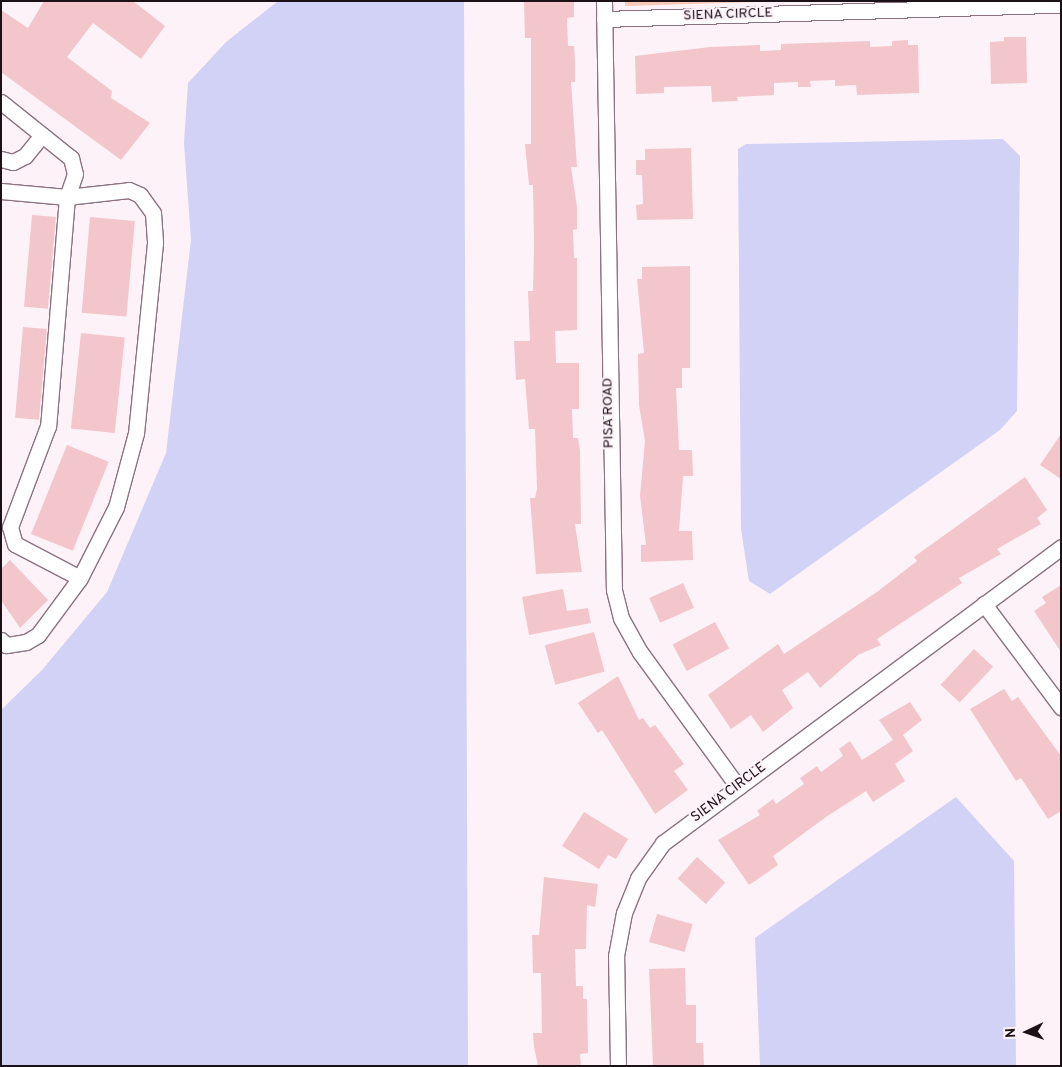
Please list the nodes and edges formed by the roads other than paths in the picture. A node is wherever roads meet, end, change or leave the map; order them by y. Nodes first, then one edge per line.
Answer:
1 (604, 1) edge
2 (1061, 4) edge
3 (968, 5) edge
4 (604, 19) junction
5 (1, 102) edge
6 (42, 135) junction
7 (1, 159) edge
8 (1, 191) edge
9 (67, 197) junction
10 (1061, 547) edge
11 (80, 578) junction
12 (984, 604) junction
13 (1, 640) edge
14 (1061, 707) edge
15 (738, 787) junction
16 (618, 1066) edge

1 - 4 street, PISA ROAD
2 - 3 street, SIENA CIRCLE
3 - 4 street, SIENA CIRCLE
4 - 15 street, PISA ROAD
5 - 6 street
6 - 7 street
6 - 9 street
8 - 9 street
9 - 11 street
9 - 11 street
10 - 12 street, SIENA CIRCLE
11 - 13 street
12 - 14 street
12 - 15 street, SIENA CIRCLE
15 - 16 street, SIENA CIRCLE

